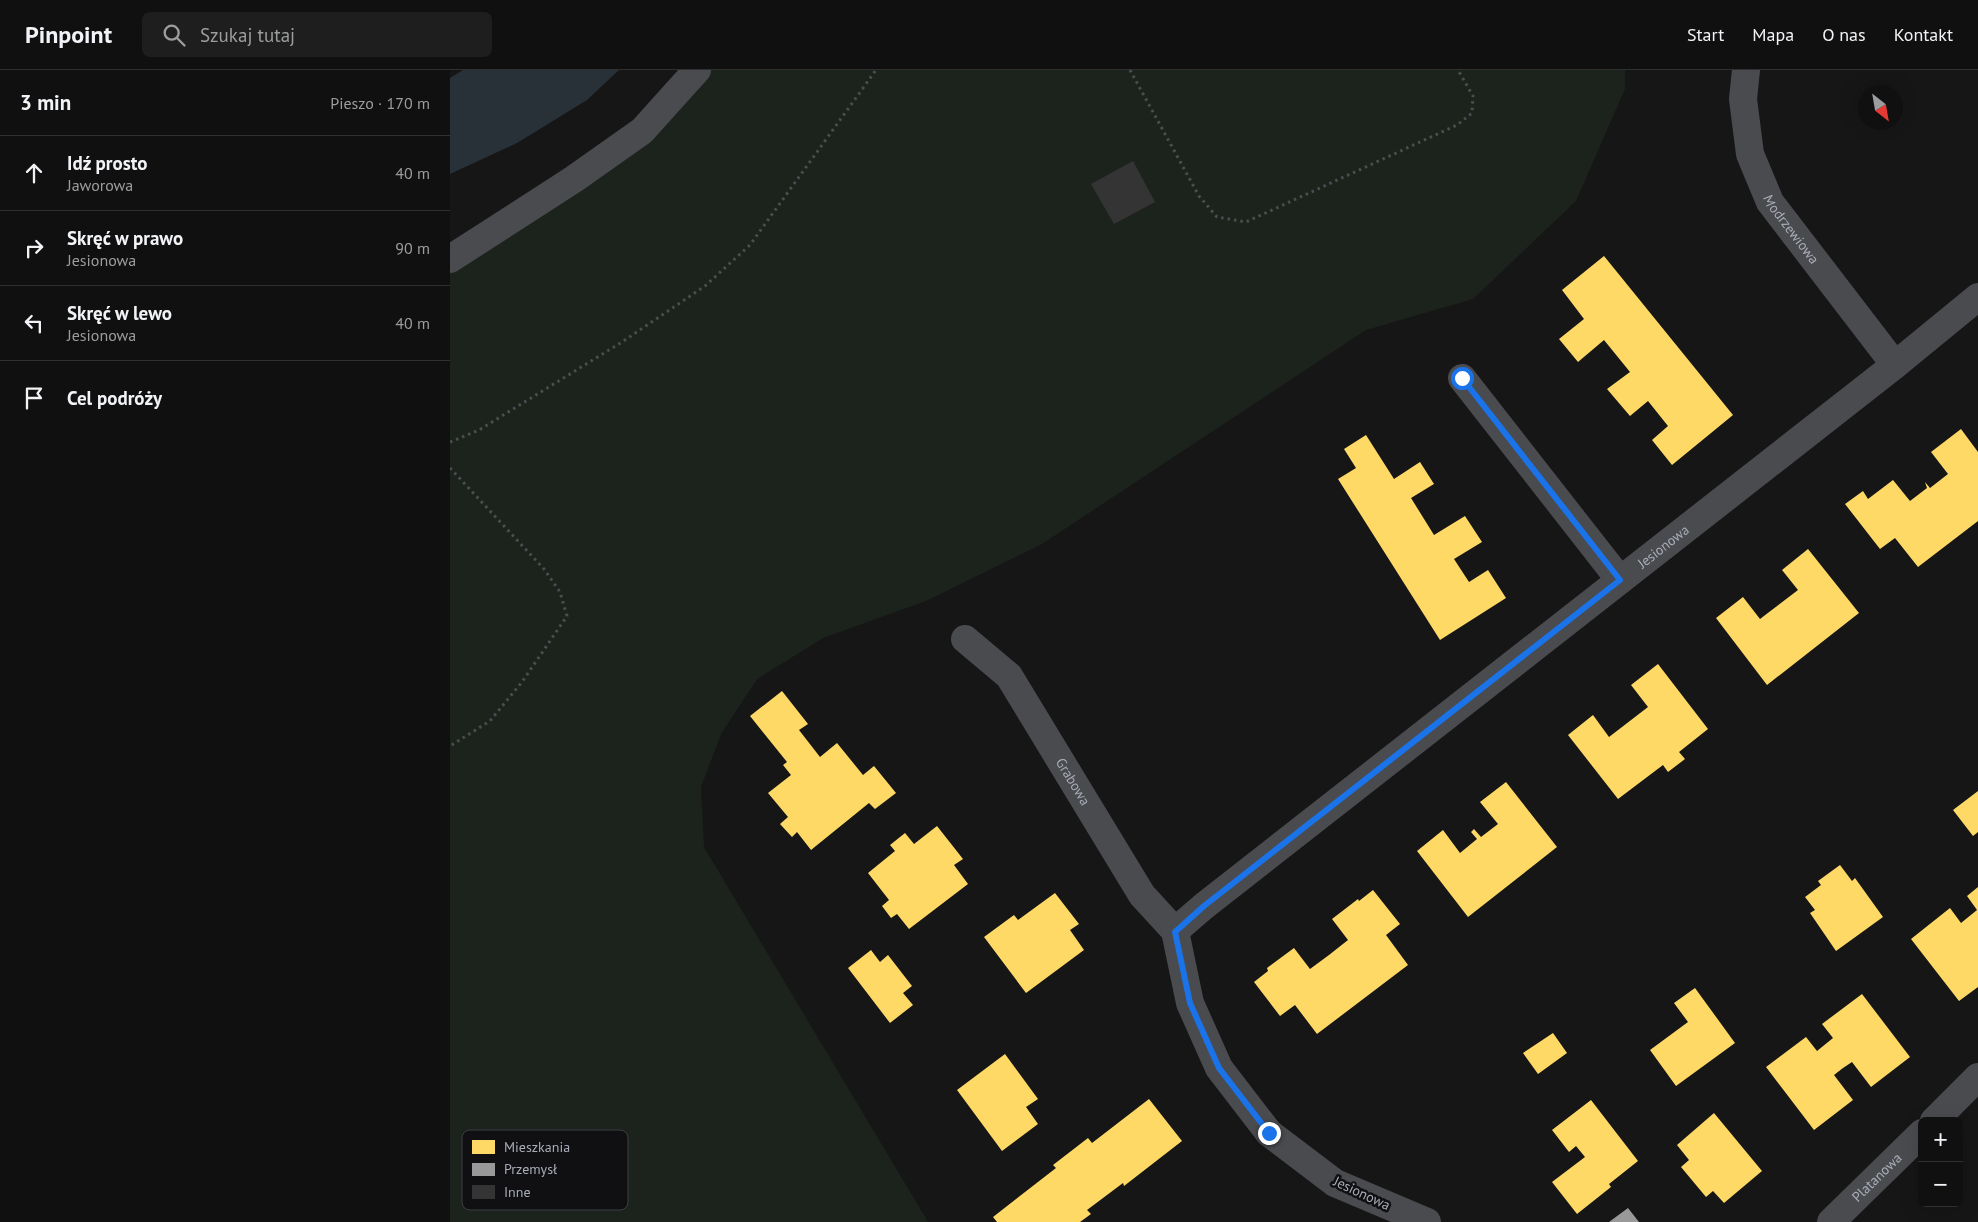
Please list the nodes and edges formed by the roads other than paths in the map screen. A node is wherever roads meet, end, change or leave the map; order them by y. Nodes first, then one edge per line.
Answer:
1 (697, 70) edge
2 (1746, 70) edge
3 (450, 259) edge
4 (1978, 297) edge
5 (1895, 365) junction
6 (1462, 378) dead end
7 (1620, 580) junction
8 (965, 639) dead end
9 (1175, 932) junction
10 (1978, 1077) edge
11 (1938, 1117) edge
12 (1918, 1136) edge
13 (1426, 1222) edge
14 (1831, 1222) edge

1 - 3 street
2 - 5 street, Modrzewiowa
4 - 5 street, Jesionowa
5 - 7 street, Jesionowa
6 - 7 street
7 - 9 street, Jesionowa
8 - 9 street, Grabowa
9 - 13 street, Jesionowa
10 - 11 street
12 - 14 street, Platanowa

